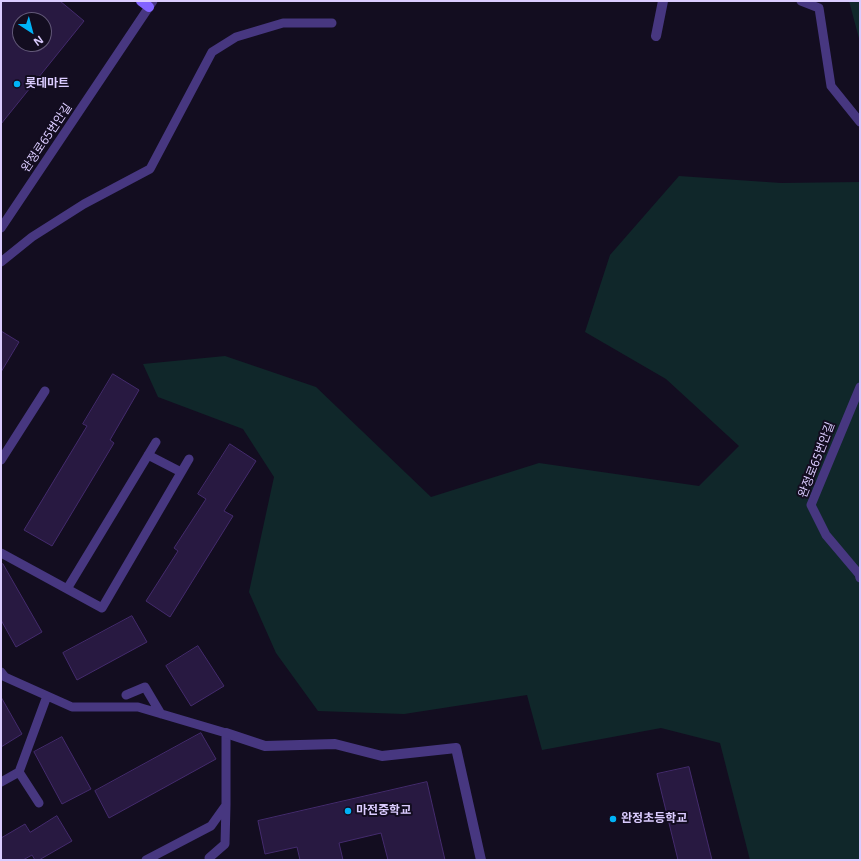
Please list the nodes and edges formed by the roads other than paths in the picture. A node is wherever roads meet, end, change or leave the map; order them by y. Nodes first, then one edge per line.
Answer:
1 (663, 1) edge
2 (801, 1) edge
3 (148, 3) edge
4 (332, 23) dead end
5 (656, 36) dead end
6 (860, 122) edge
7 (1, 228) edge
8 (1, 262) edge
9 (860, 387) edge
10 (45, 391) dead end
11 (156, 442) dead end
12 (148, 455) junction
13 (189, 459) dead end
14 (1, 460) edge
15 (181, 472) junction
16 (1, 553) edge
17 (860, 578) edge
18 (67, 589) junction
19 (1, 672) edge
20 (126, 694) dead end
21 (47, 696) junction
22 (161, 714) junction
23 (226, 733) junction
24 (19, 772) junction
25 (1, 782) edge
26 (40, 803) dead end
27 (226, 805) junction
28 (210, 858) dead end
29 (146, 860) edge
30 (482, 860) edge

1 - 5 street
2 - 6 lane
3 - 7 lane, 완정로65번안길
4 - 8 lane
9 - 17 lane, 완정로65번안길
10 - 14 lane
11 - 12 lane
12 - 15 lane
12 - 18 lane
13 - 15 lane
15 - 18 lane
16 - 18 lane
19 - 21 lane
20 - 22 lane
21 - 22 lane
21 - 24 lane
22 - 23 lane
23 - 27 lane
23 - 30 street
24 - 25 lane
24 - 26 lane
27 - 28 lane
27 - 29 lane

